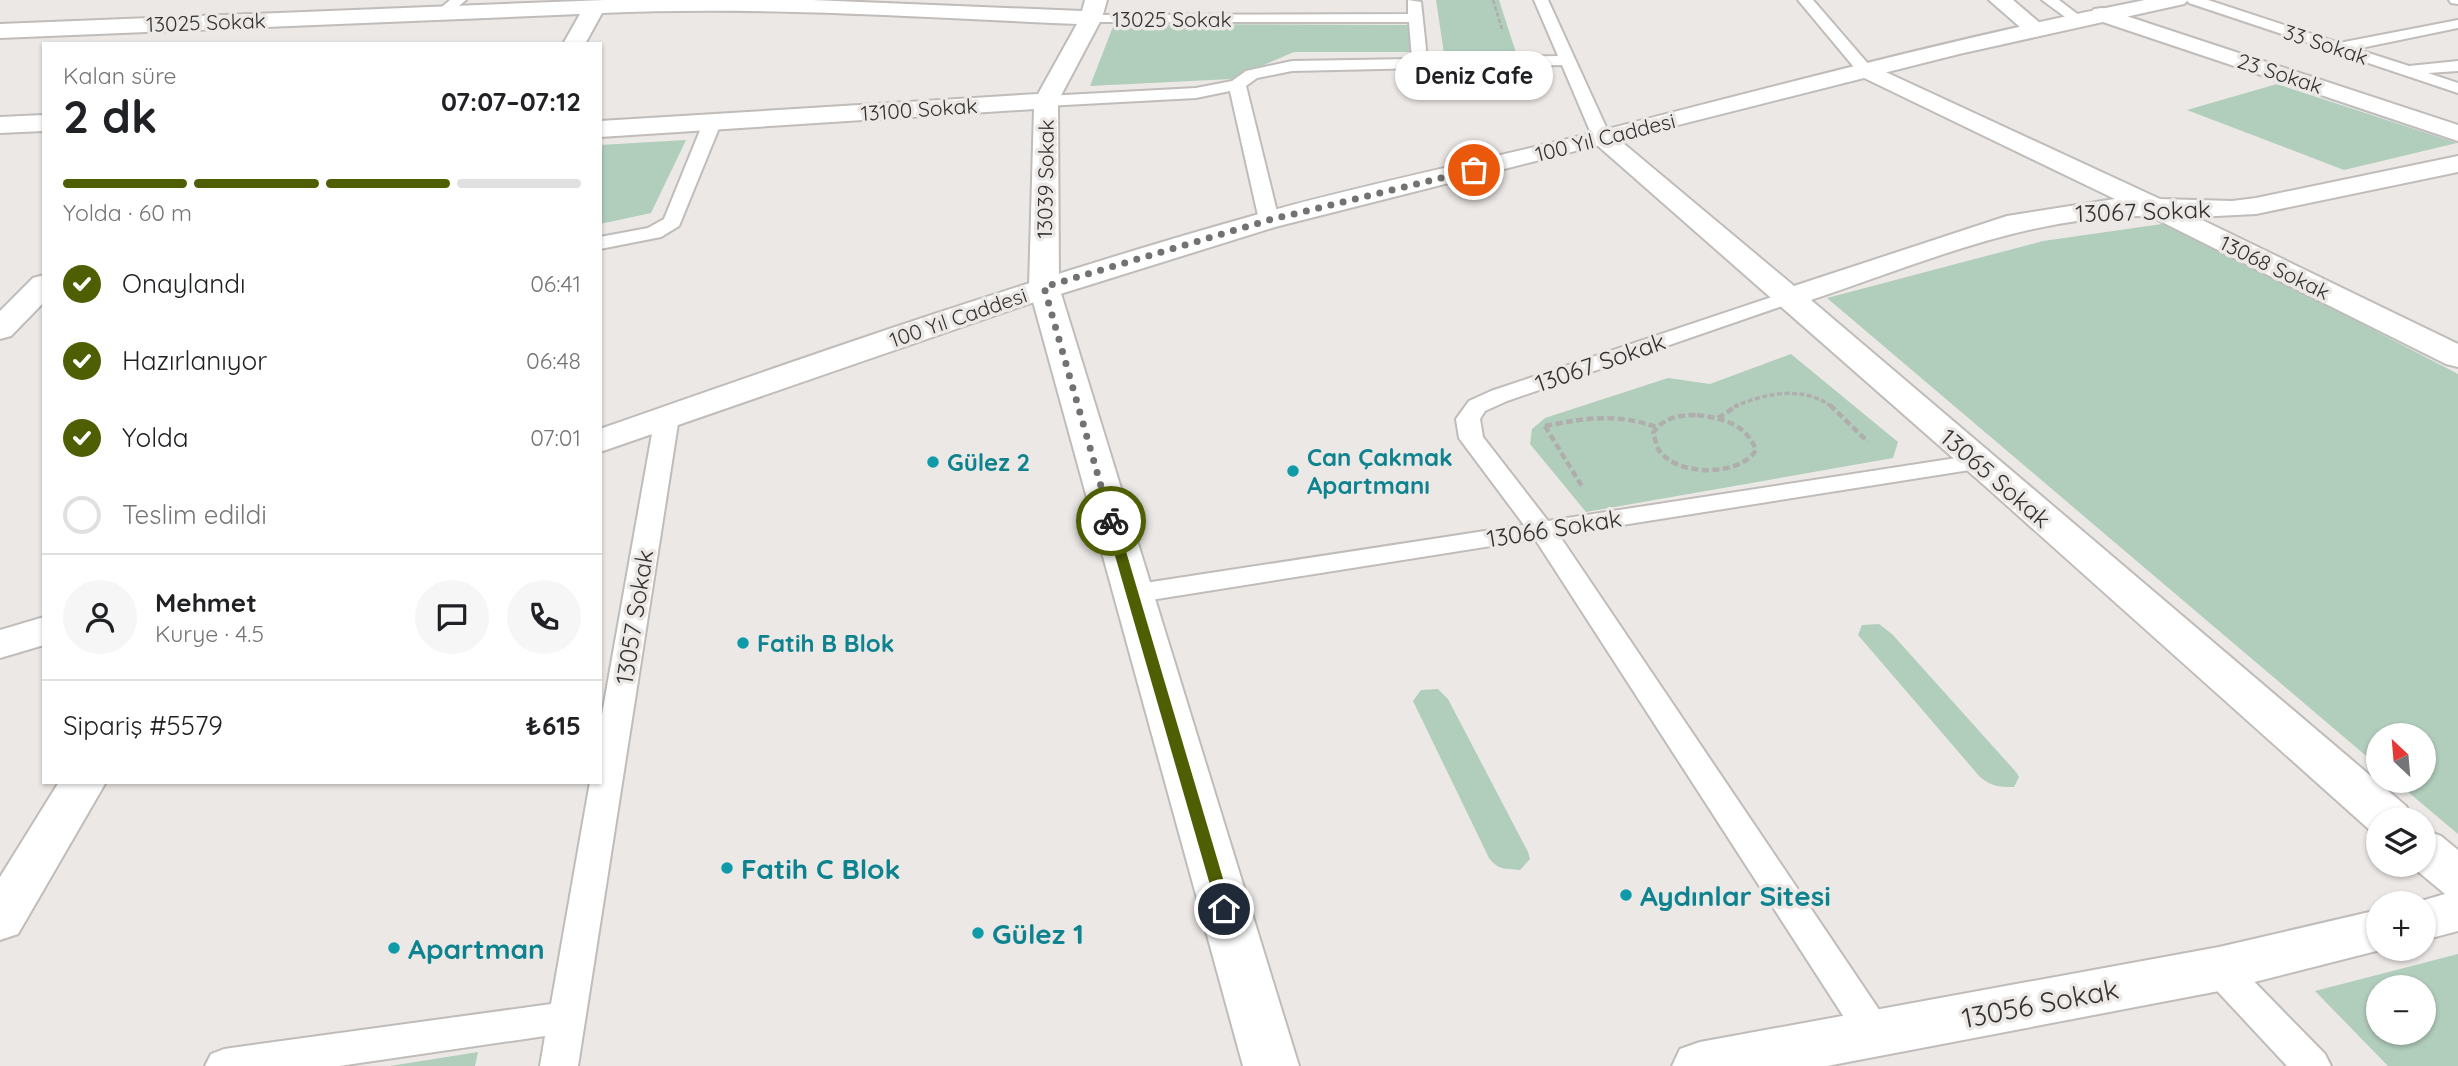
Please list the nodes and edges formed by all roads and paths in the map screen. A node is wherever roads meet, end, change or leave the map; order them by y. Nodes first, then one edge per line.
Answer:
1 (308, 0) edge
2 (1257, 0) edge
3 (1414, 0) edge
4 (1541, 0) edge
5 (1805, 0) edge
6 (2000, 0) edge
7 (2049, 0) edge
8 (2177, 0) edge
9 (2194, 0) edge
10 (666, 2) edge
11 (780, 2) edge
12 (451, 6) edge
13 (596, 7) junction
14 (1093, 9) edge
15 (326, 17) junction
16 (2090, 17) junction
17 (1416, 18) junction
18 (278, 19) junction
19 (1255, 19) junction
20 (2458, 24) edge
21 (2036, 29) junction
22 (0, 31) edge
23 (300, 42) edge
24 (575, 42) edge
25 (2339, 48) junction
26 (1569, 60) junction
27 (1420, 64) junction
28 (2458, 66) edge
29 (1864, 69) junction
30 (2403, 70) junction
31 (1237, 85) junction
32 (2458, 88) edge
33 (1046, 101) junction
34 (42, 122) edge
35 (712, 123) junction
36 (0, 125) edge
37 (602, 129) edge
38 (2458, 133) edge
39 (1602, 138) junction
40 (2458, 164) edge
41 (2154, 207) junction
42 (1269, 220) junction
43 (602, 243) edge
44 (1044, 287) junction
45 (1790, 297) junction
46 (28, 299) edge
47 (0, 330) edge
48 (2458, 357) edge
49 (1499, 396) junction
50 (667, 417) junction
51 (1718, 418) junction
52 (1545, 426) junction
53 (1656, 427) junction
54 (602, 440) edge
55 (1976, 461) junction
56 (1932, 468) junction
57 (1713, 471) junction
58 (1687, 475) dead end
59 (1584, 490) dead end
60 (1542, 530) junction
61 (1132, 594) junction
62 (42, 632) edge
63 (0, 644) edge
64 (82, 784) edge
65 (2375, 807) edge
66 (2436, 860) edge
67 (2458, 879) edge
68 (2458, 911) edge
69 (2436, 917) edge
70 (0, 920) edge
71 (2366, 934) edge
72 (2219, 970) junction
73 (569, 1017) junction
74 (1875, 1034) junction
75 (224, 1066) edge
76 (559, 1066) edge
77 (1271, 1066) edge
78 (1700, 1066) edge
79 (2312, 1066) edge

1 - 18 street
2 - 19 lane
3 - 17 lane
4 - 26 lane
5 - 29 lane
6 - 21 street
7 - 16 lane, 23 Sokak
8 - 16 street, 100 Yıl Caddesi
9 - 25 lane, 33 Sokak
10 - 11 street, 13025 Sokak
10 - 13 street, 13025 Sokak
11 - 14 street, 13025 Sokak
12 - 13 street, 13025 Sokak
12 - 15 street, 13025 Sokak
13 - 24 street
14 - 19 lane, 13025 Sokak
14 - 33 street, 13039 Sokak
15 - 18 street, 13025 Sokak
15 - 23 street
16 - 21 street, 100 Yıl Caddesi
16 - 38 street, 23 Sokak
17 - 19 lane, 13025 Sokak
17 - 27 lane
18 - 22 street, 13025 Sokak
20 - 25 lane
21 - 29 street, 100 Yıl Caddesi
25 - 30 lane, 33 Sokak
26 - 27 lane, 13100 Sokak
26 - 39 lane
27 - 31 lane, 13100 Sokak
28 - 30 lane
29 - 39 street, 100 Yıl Caddesi
29 - 41 street, 13068 Sokak
30 - 32 lane, 33 Sokak
31 - 33 lane, 13100 Sokak
31 - 42 lane
33 - 35 street, 13100 Sokak
33 - 44 street, 13039 Sokak
34 - 36 street
35 - 37 street, 13100 Sokak
35 - 43 lane
39 - 42 street, 100 Yıl Caddesi
39 - 45 street, 13065 Sokak
40 - 41 street, 13067 Sokak
41 - 45 street, 13067 Sokak
41 - 48 street, 13068 Sokak
42 - 44 street, 100 Yıl Caddesi
44 - 50 street, 100 Yıl Caddesi
44 - 61 street, 13039 Sokak
45 - 49 lane, 13067 Sokak
45 - 55 street, 13065 Sokak
46 - 47 street
49 - 52 path
49 - 60 lane, 13067 Sokak
50 - 54 street, 100 Yıl Caddesi
50 - 73 lane, 13057 Sokak
51 - 53 path
51 - 56 path
51 - 57 path
52 - 53 path
52 - 59 path
53 - 57 path
55 - 56 lane, 13066 Sokak
55 - 65 street, 13065 Sokak
56 - 60 lane, 13066 Sokak
57 - 58 path
60 - 61 lane, 13066 Sokak
60 - 74 lane, 13067 Sokak
61 - 77 street, 13039 Sokak
62 - 63 street
64 - 70 street
66 - 67 street
68 - 69 street
71 - 72 street, 13056 Sokak
72 - 74 street, 13056 Sokak
72 - 79 lane
73 - 75 lane
73 - 76 lane, 13057 Sokak
74 - 78 street, 13056 Sokak

